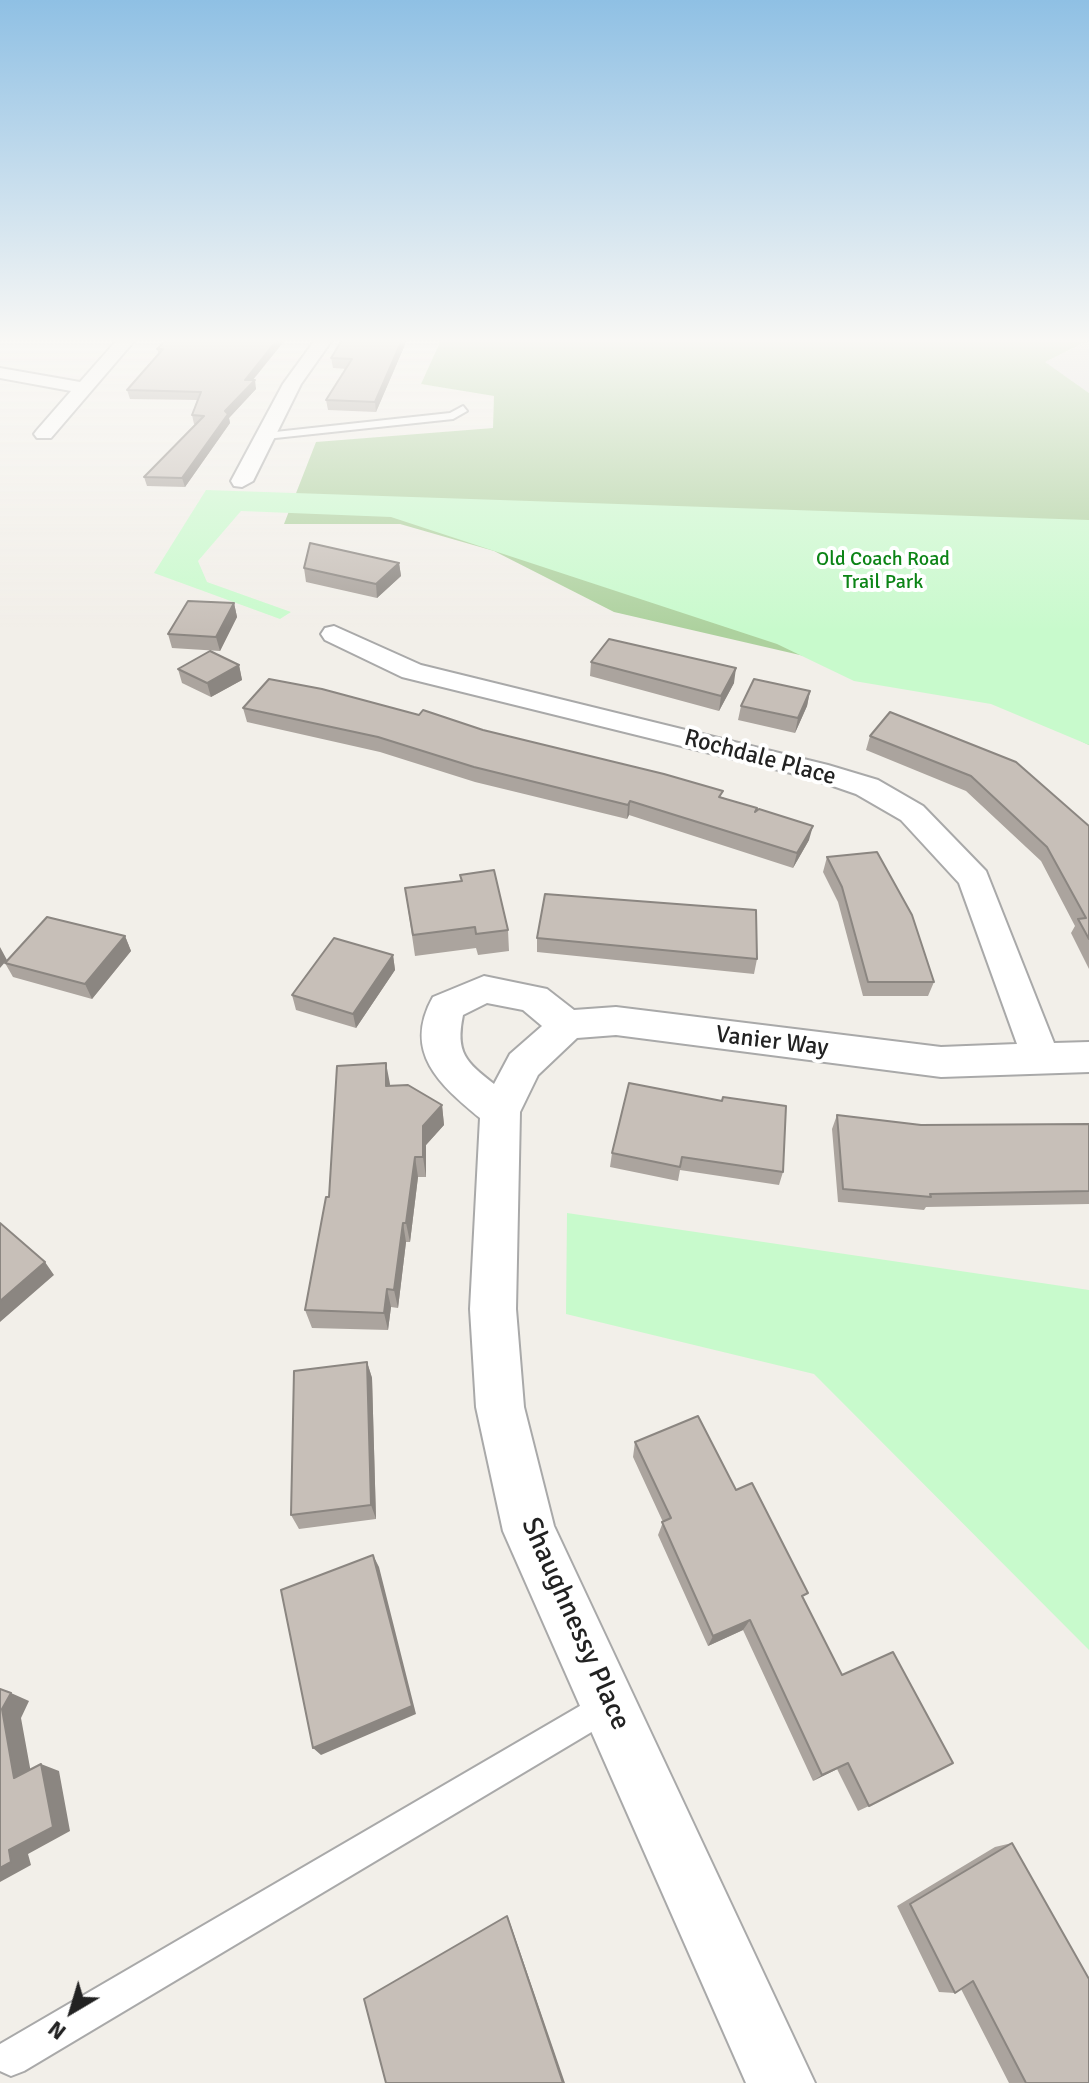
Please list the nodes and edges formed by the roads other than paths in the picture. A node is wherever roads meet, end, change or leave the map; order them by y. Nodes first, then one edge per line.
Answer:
1 (265, 437) edge
2 (242, 481) dead end
3 (334, 634) dead end
4 (567, 1025) junction
5 (1089, 1057) edge
6 (1041, 1058) junction
7 (500, 1112) junction
8 (609, 1704) junction
9 (11, 2058) dead end
10 (781, 2083) edge

1 - 2 street
3 - 6 street, Rochdale Place
4 - 6 street, Vanier Way
4 - 7 street
4 - 7 street
5 - 6 street, Vanier Way
7 - 8 street, Shaughnessy Place
8 - 9 lane
8 - 10 street, Shaughnessy Place

